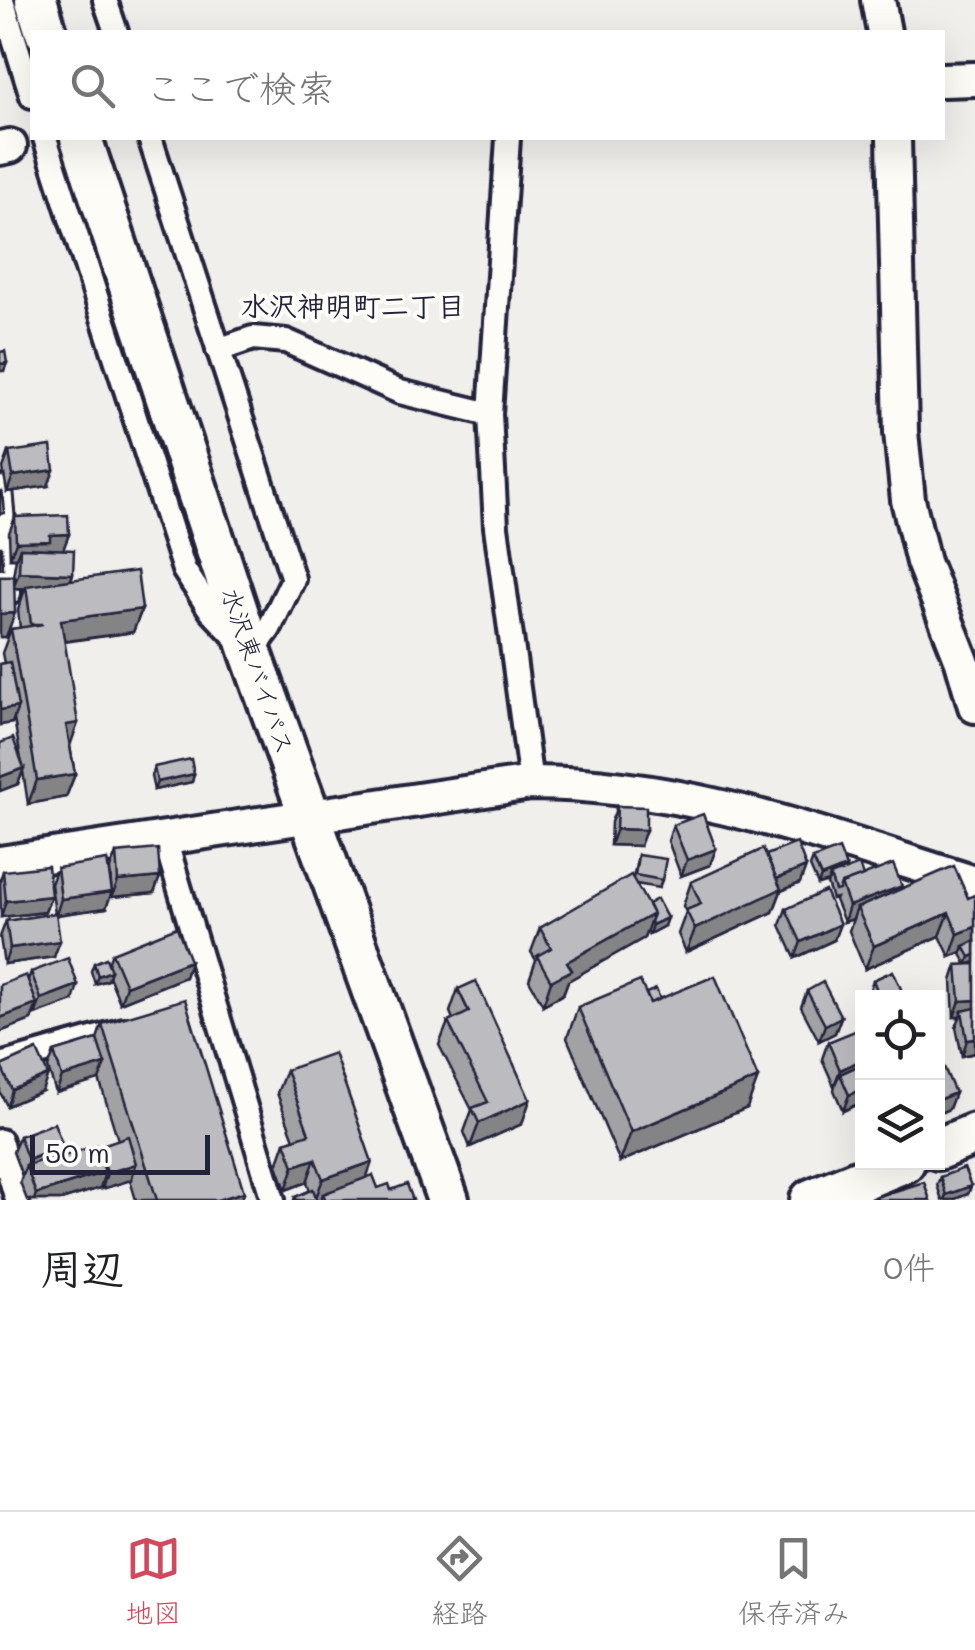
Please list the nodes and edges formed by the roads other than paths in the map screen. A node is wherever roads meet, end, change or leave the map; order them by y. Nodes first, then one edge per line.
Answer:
1 (2, 0) edge
2 (36, 0) edge
3 (106, 0) edge
4 (878, 0) edge
5 (45, 30) edge
6 (115, 30) edge
7 (884, 30) edge
8 (975, 79) edge
9 (945, 80) edge
10 (30, 90) edge
11 (46, 140) edge
12 (82, 140) edge
13 (151, 140) edge
14 (508, 140) edge
15 (894, 140) edge
16 (218, 350) junction
17 (490, 414) junction
18 (0, 488) edge
19 (9, 594) edge
20 (251, 653) junction
21 (975, 706) edge
22 (531, 783) junction
23 (309, 818) junction
24 (164, 836) junction
25 (0, 863) edge
26 (975, 883) edge
27 (143, 1024) edge
28 (0, 1065) edge
29 (975, 1134) edge
30 (0, 1140) edge
31 (945, 1146) edge
32 (884, 1170) edge
33 (17, 1200) edge
34 (273, 1200) edge
35 (448, 1200) edge
36 (811, 1200) edge

1 - 10 street
2 - 5 highway
3 - 6 street
4 - 7 street
8 - 9 street
11 - 20 street
12 - 20 highway, 水沢東バイパス
13 - 16 street
14 - 17 street
15 - 21 street
16 - 17 street
16 - 20 street
17 - 22 street
18 - 19 street
20 - 23 highway, 水沢東バイパス
22 - 23 street
22 - 26 street
23 - 24 street
23 - 35 highway, 水沢東バイパス
24 - 25 street
24 - 34 street
27 - 28 street
29 - 31 highway
30 - 33 street
32 - 36 highway

